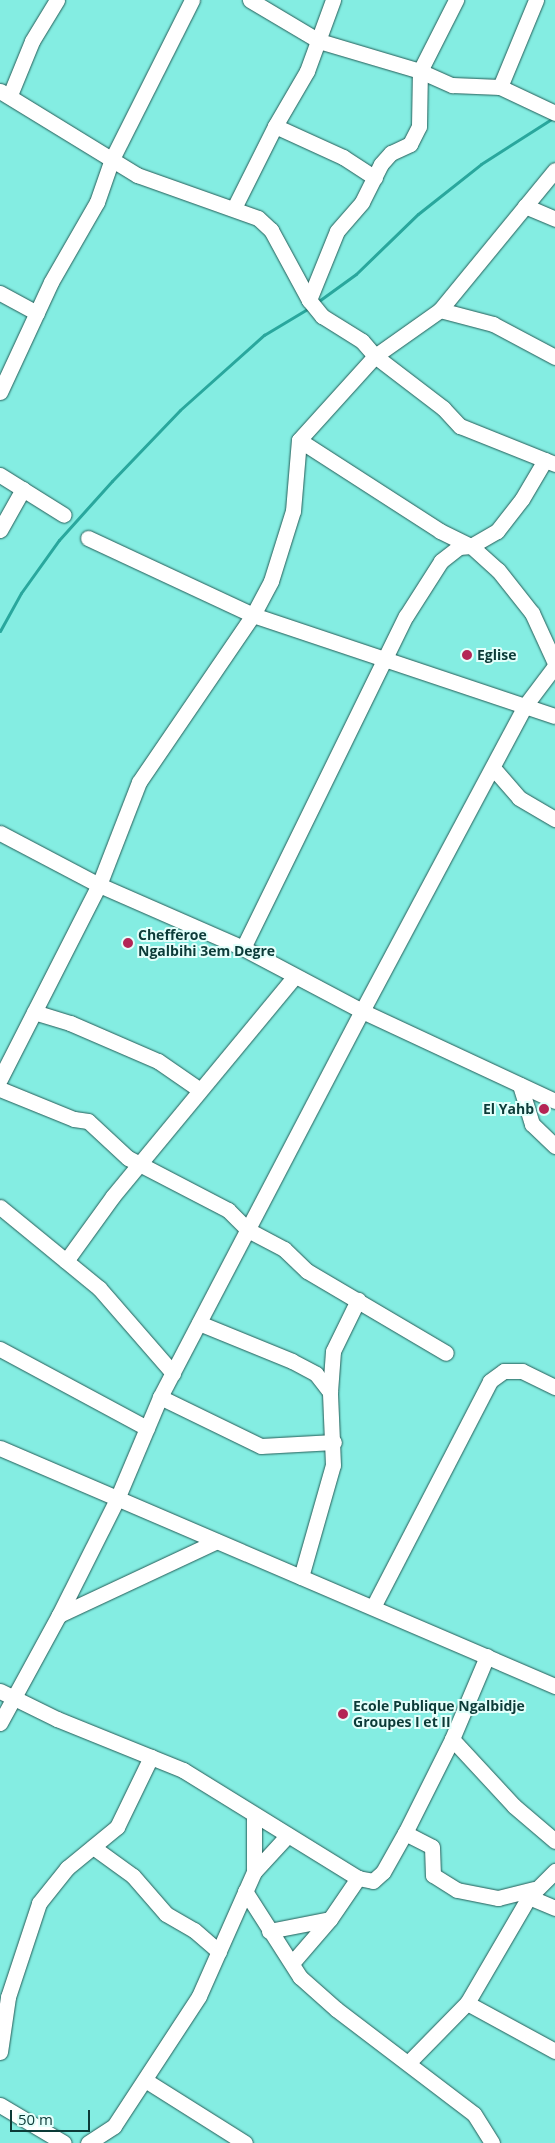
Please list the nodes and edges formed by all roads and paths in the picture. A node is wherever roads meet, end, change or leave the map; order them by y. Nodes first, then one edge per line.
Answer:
1 (57, 0) edge
2 (192, 0) edge
3 (250, 0) edge
4 (333, 0) edge
5 (456, 0) edge
6 (536, 0) edge
7 (319, 41) junction
8 (420, 71) junction
9 (500, 87) junction
10 (5, 93) edge
11 (555, 113) edge
12 (275, 126) junction
13 (112, 159) junction
14 (555, 170) edge
15 (375, 178) junction
16 (525, 206) junction
17 (234, 208) junction
18 (555, 218) edge
19 (0, 293) edge
20 (309, 300) junction
21 (440, 310) junction
22 (37, 313) junction
23 (375, 356) junction
24 (555, 357) edge
25 (0, 392) edge
26 (299, 440) junction
27 (550, 462) edge
28 (0, 474) edge
29 (23, 489) junction
30 (64, 515) dead end
31 (0, 530) edge
32 (88, 538) dead end
33 (471, 546) junction
34 (253, 615) junction
35 (387, 658) junction
36 (555, 664) edge
37 (524, 707) junction
38 (555, 716) edge
39 (494, 769) junction
40 (555, 819) edge
41 (0, 833) edge
42 (99, 885) junction
43 (243, 948) junction
44 (294, 977) junction
45 (362, 1011) junction
46 (34, 1012) junction
47 (0, 1079) edge
48 (520, 1085) junction
49 (0, 1089) edge
50 (200, 1090) junction
51 (555, 1101) edge
52 (555, 1146) edge
53 (139, 1164) junction
54 (0, 1207) edge
55 (248, 1230) junction
56 (66, 1261) junction
57 (358, 1300) junction
58 (199, 1323) junction
59 (0, 1349) edge
60 (446, 1353) dead end
61 (173, 1373) junction
62 (316, 1374) junction
63 (333, 1375) junction
64 (555, 1387) edge
65 (330, 1392) junction
66 (160, 1397) junction
67 (147, 1428) junction
68 (334, 1442) junction
69 (0, 1448) edge
70 (118, 1499) junction
71 (216, 1541) junction
72 (301, 1577) junction
73 (373, 1607) junction
74 (60, 1615) junction
75 (487, 1656) junction
76 (555, 1686) edge
77 (6, 1694) edge
78 (0, 1724) edge
79 (452, 1739) junction
80 (151, 1758) junction
81 (254, 1815) junction
82 (405, 1833) junction
83 (288, 1835) junction
84 (555, 1841) edge
85 (94, 1848) junction
86 (555, 1871) edge
87 (254, 1872) junction
88 (358, 1878) junction
89 (245, 1891) junction
90 (531, 1893) junction
91 (555, 1908) edge
92 (330, 1920) junction
93 (269, 1931) junction
94 (219, 1952) junction
95 (292, 1963) junction
96 (467, 2004) junction
97 (2, 2031) edge
98 (555, 2051) edge
99 (0, 2052) edge
100 (408, 2064) junction
101 (145, 2080) junction
102 (0, 2105) edge
103 (64, 2143) edge
104 (88, 2143) edge
105 (245, 2143) edge
106 (492, 2143) edge

1 - 10 street
2 - 13 street
3 - 7 street
4 - 7 street
5 - 8 street
6 - 9 street
7 - 8 street
7 - 12 street
8 - 9 street
8 - 15 street
9 - 11 street
10 - 13 street
12 - 15 street
12 - 17 street
13 - 17 street
13 - 22 street
14 - 16 street
15 - 20 street
16 - 18 street
16 - 21 street
17 - 20 street
19 - 22 street
20 - 23 street
21 - 23 street
21 - 24 street
22 - 25 street
23 - 26 street
23 - 27 street
26 - 33 street
26 - 34 street
27 - 33 street
28 - 29 street
29 - 30 street
29 - 31 street
32 - 34 street
33 - 35 street
33 - 36 street
34 - 35 street
34 - 42 street
35 - 37 street
35 - 43 street
36 - 37 street
37 - 38 street
37 - 39 street
39 - 40 street
39 - 45 street
41 - 42 street
42 - 43 street
42 - 46 street
43 - 44 street
44 - 45 street
44 - 50 street
45 - 48 street
45 - 55 street
46 - 47 street
46 - 50 street
48 - 51 street
48 - 52 street
49 - 53 street
50 - 53 street
53 - 55 street
53 - 56 street
54 - 56 street
55 - 57 street
55 - 58 street
56 - 61 street
57 - 60 street
57 - 63 street
58 - 61 street
58 - 62 street
59 - 67 street
61 - 66 street
62 - 63 street
62 - 65 street
63 - 65 street
64 - 73 street
65 - 68 street
66 - 67 street
66 - 68 street
67 - 70 street
68 - 72 street
69 - 70 street
70 - 71 street
70 - 74 street
71 - 72 street
71 - 74 street
72 - 73 street
73 - 75 street
74 - 77 street
75 - 76 street
75 - 79 street
77 - 78 street
77 - 80 street
79 - 82 street
79 - 84 street
80 - 81 street
80 - 85 street
81 - 83 street
81 - 87 street
82 - 88 street
82 - 90 street
83 - 87 street
83 - 88 street
85 - 94 street
85 - 97 street
86 - 90 street
87 - 89 street
88 - 92 street
89 - 93 street
89 - 94 street
90 - 91 street
90 - 96 street
92 - 93 street
92 - 95 street
93 - 95 street
94 - 101 street
95 - 100 street
96 - 98 street
96 - 100 street
97 - 99 street
100 - 106 street
101 - 104 street
101 - 105 street
102 - 103 street

